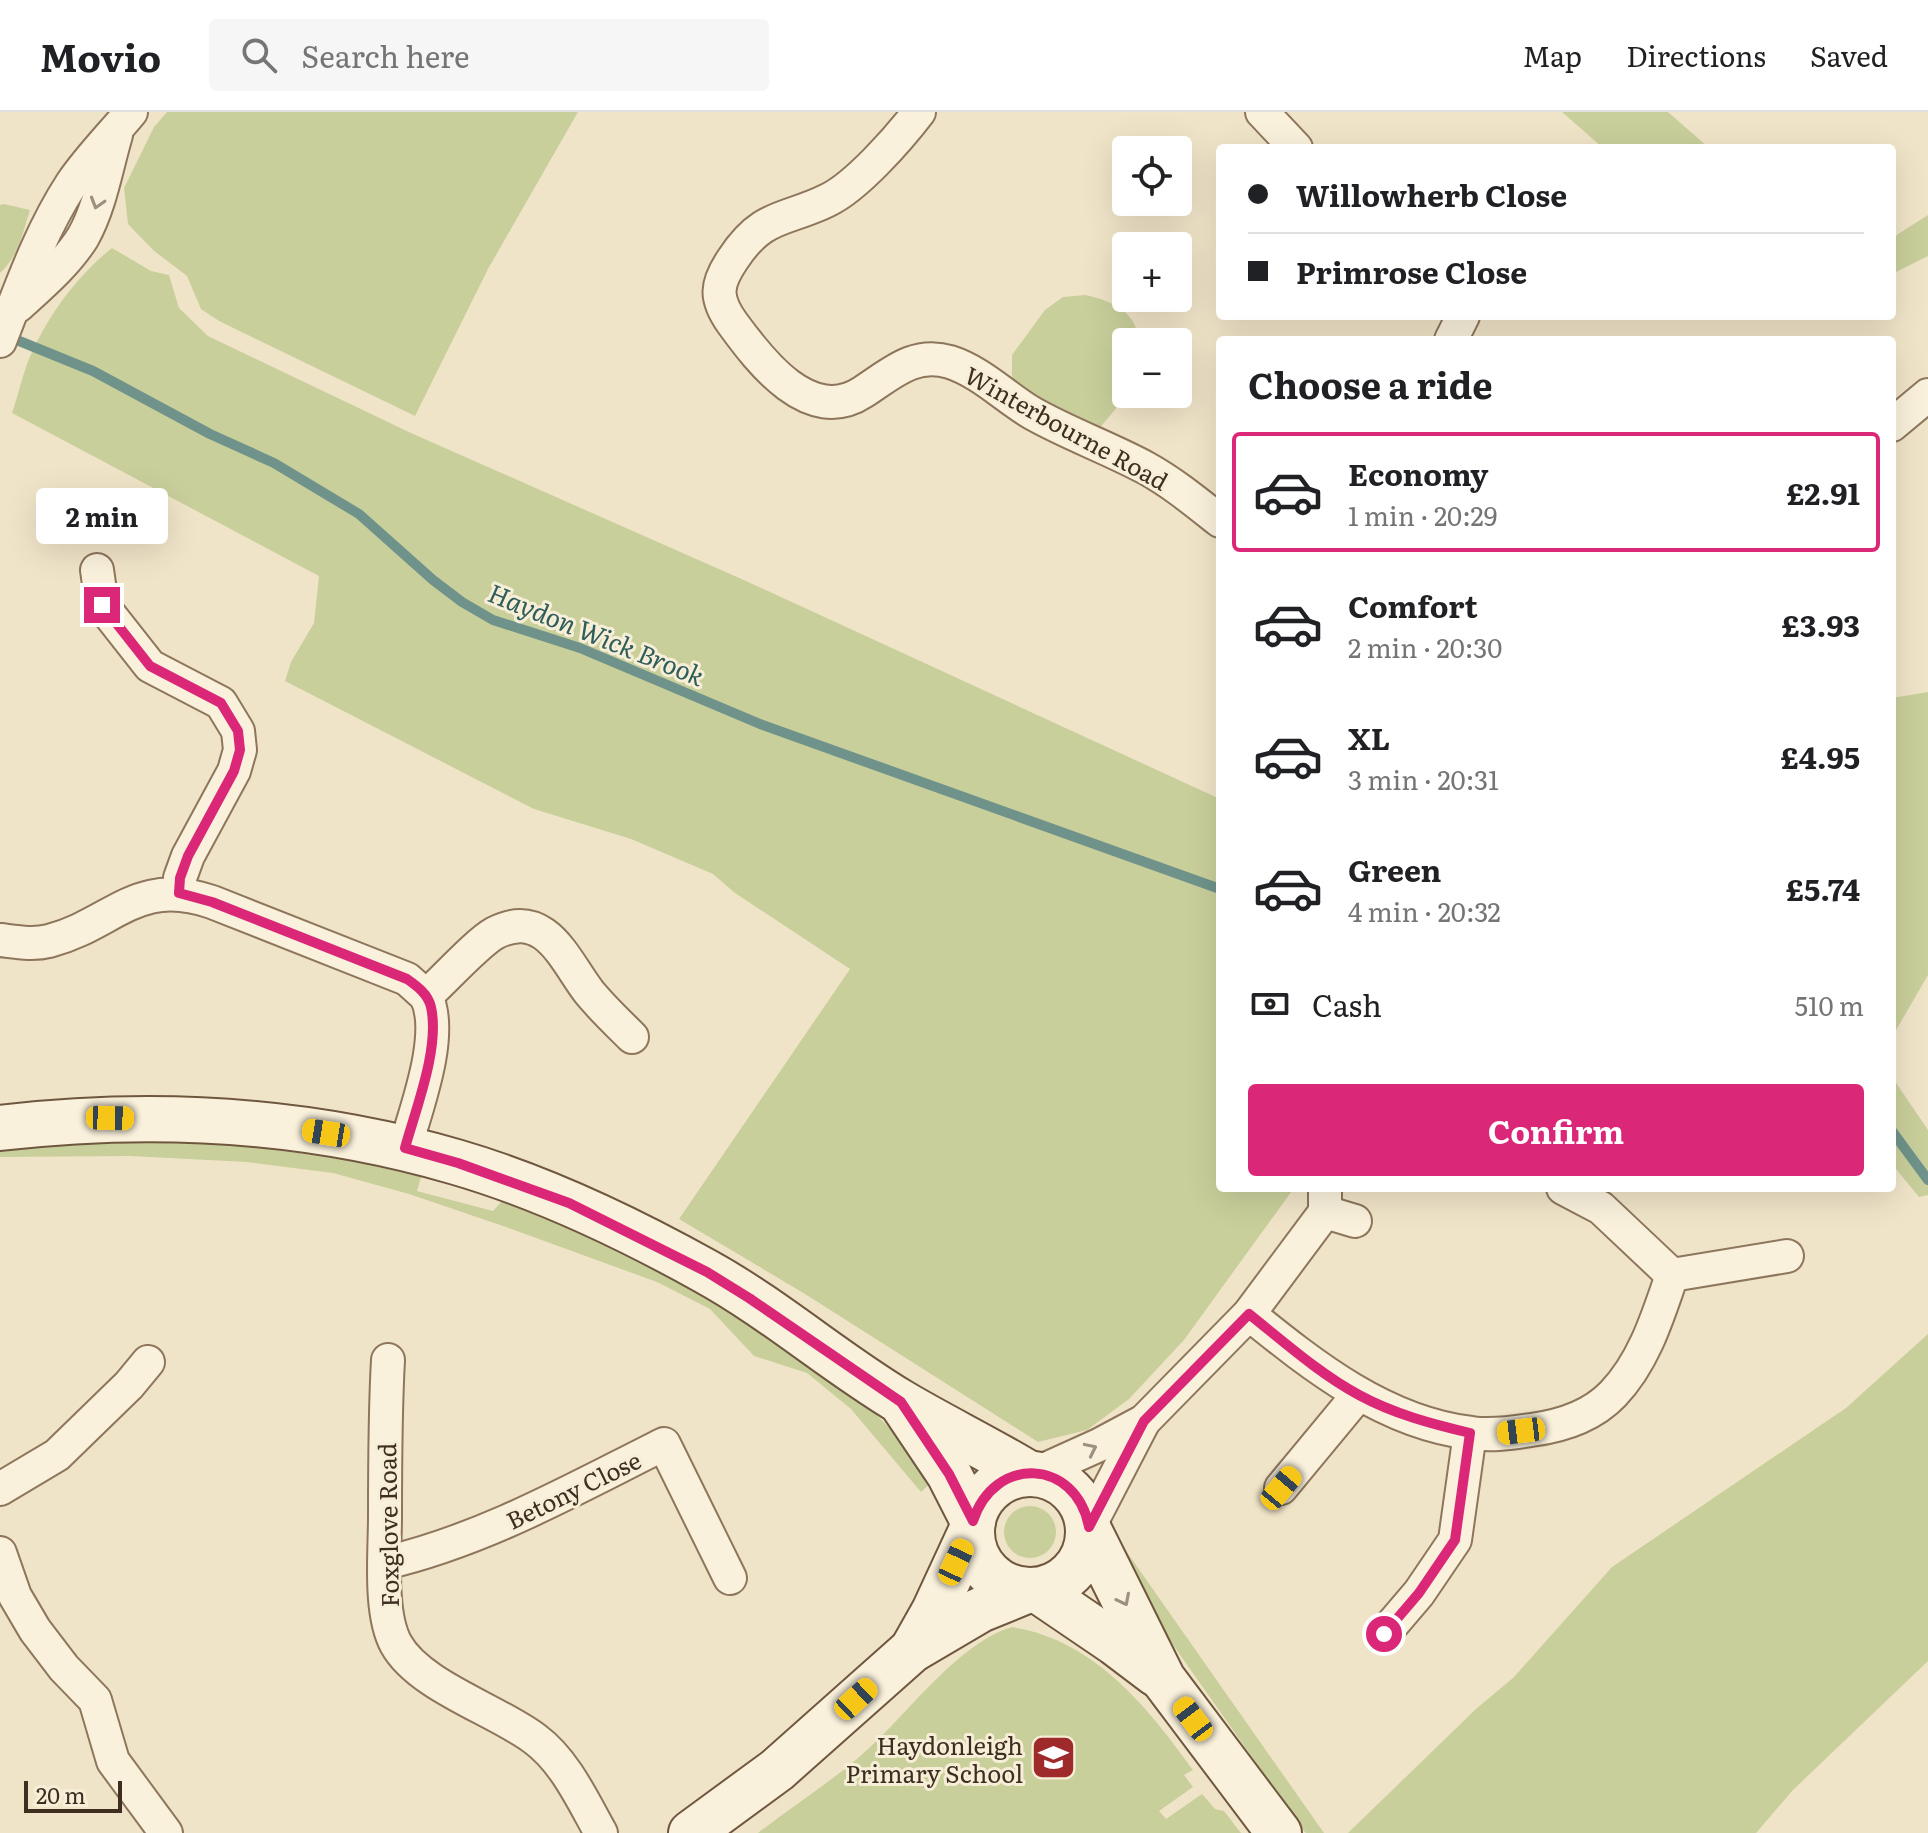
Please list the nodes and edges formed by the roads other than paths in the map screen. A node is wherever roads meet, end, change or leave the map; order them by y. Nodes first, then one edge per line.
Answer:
1 (919, 112) edge
2 (1262, 112) edge
3 (124, 120) edge
4 (1292, 144) edge
5 (7, 325) edge
6 (1928, 395) edge
7 (1896, 422) edge
8 (1216, 518) edge
9 (97, 570) dead end
10 (179, 893) junction
11 (0, 940) edge
12 (426, 996) junction
13 (632, 1037) dead end
14 (0, 1128) edge
15 (405, 1148) junction
16 (1571, 1192) edge
17 (1335, 1207) edge
18 (1787, 1256) dead end
19 (1672, 1275) junction
20 (1249, 1314) junction
21 (388, 1360) dead end
22 (148, 1362) dead end
23 (1358, 1395) junction
24 (901, 1402) junction
25 (1144, 1421) junction
26 (1470, 1433) junction
27 (1033, 1473) junction
28 (1281, 1488) dead end
29 (0, 1489) edge
30 (972, 1525) junction
31 (1089, 1528) junction
32 (0, 1553) edge
33 (385, 1563) junction
34 (730, 1578) dead end
35 (1033, 1590) junction
36 (1386, 1636) dead end
37 (912, 1650) junction
38 (1163, 1679) junction
39 (166, 1833) edge
40 (601, 1833) edge
41 (691, 1833) edge
42 (1279, 1833) edge

1 - 8 street, Winterbourne Road
2 - 4 street
3 - 5 street
6 - 7 street
9 - 10 street
10 - 11 street
10 - 12 street
12 - 13 street
12 - 15 street
14 - 15 main road
15 - 24 main road
16 - 19 street
17 - 20 street
18 - 19 street
19 - 26 street
20 - 23 street
20 - 25 street
21 - 33 street, Foxglove Road
22 - 29 street
23 - 26 street
23 - 28 street
24 - 27 main road
24 - 30 main road
27 -> 25 street
25 - 31 street
26 - 36 street
27 - 30 main road
27 - 31 main road
30 - 35 main road
30 - 37 main road
31 - 35 main road
31 -> 38 main road
32 - 39 street
33 - 34 street, Betony Close
33 - 40 street, Foxglove Road
35 - 37 main road
35 - 38 main road
37 - 41 main road
38 - 42 main road

